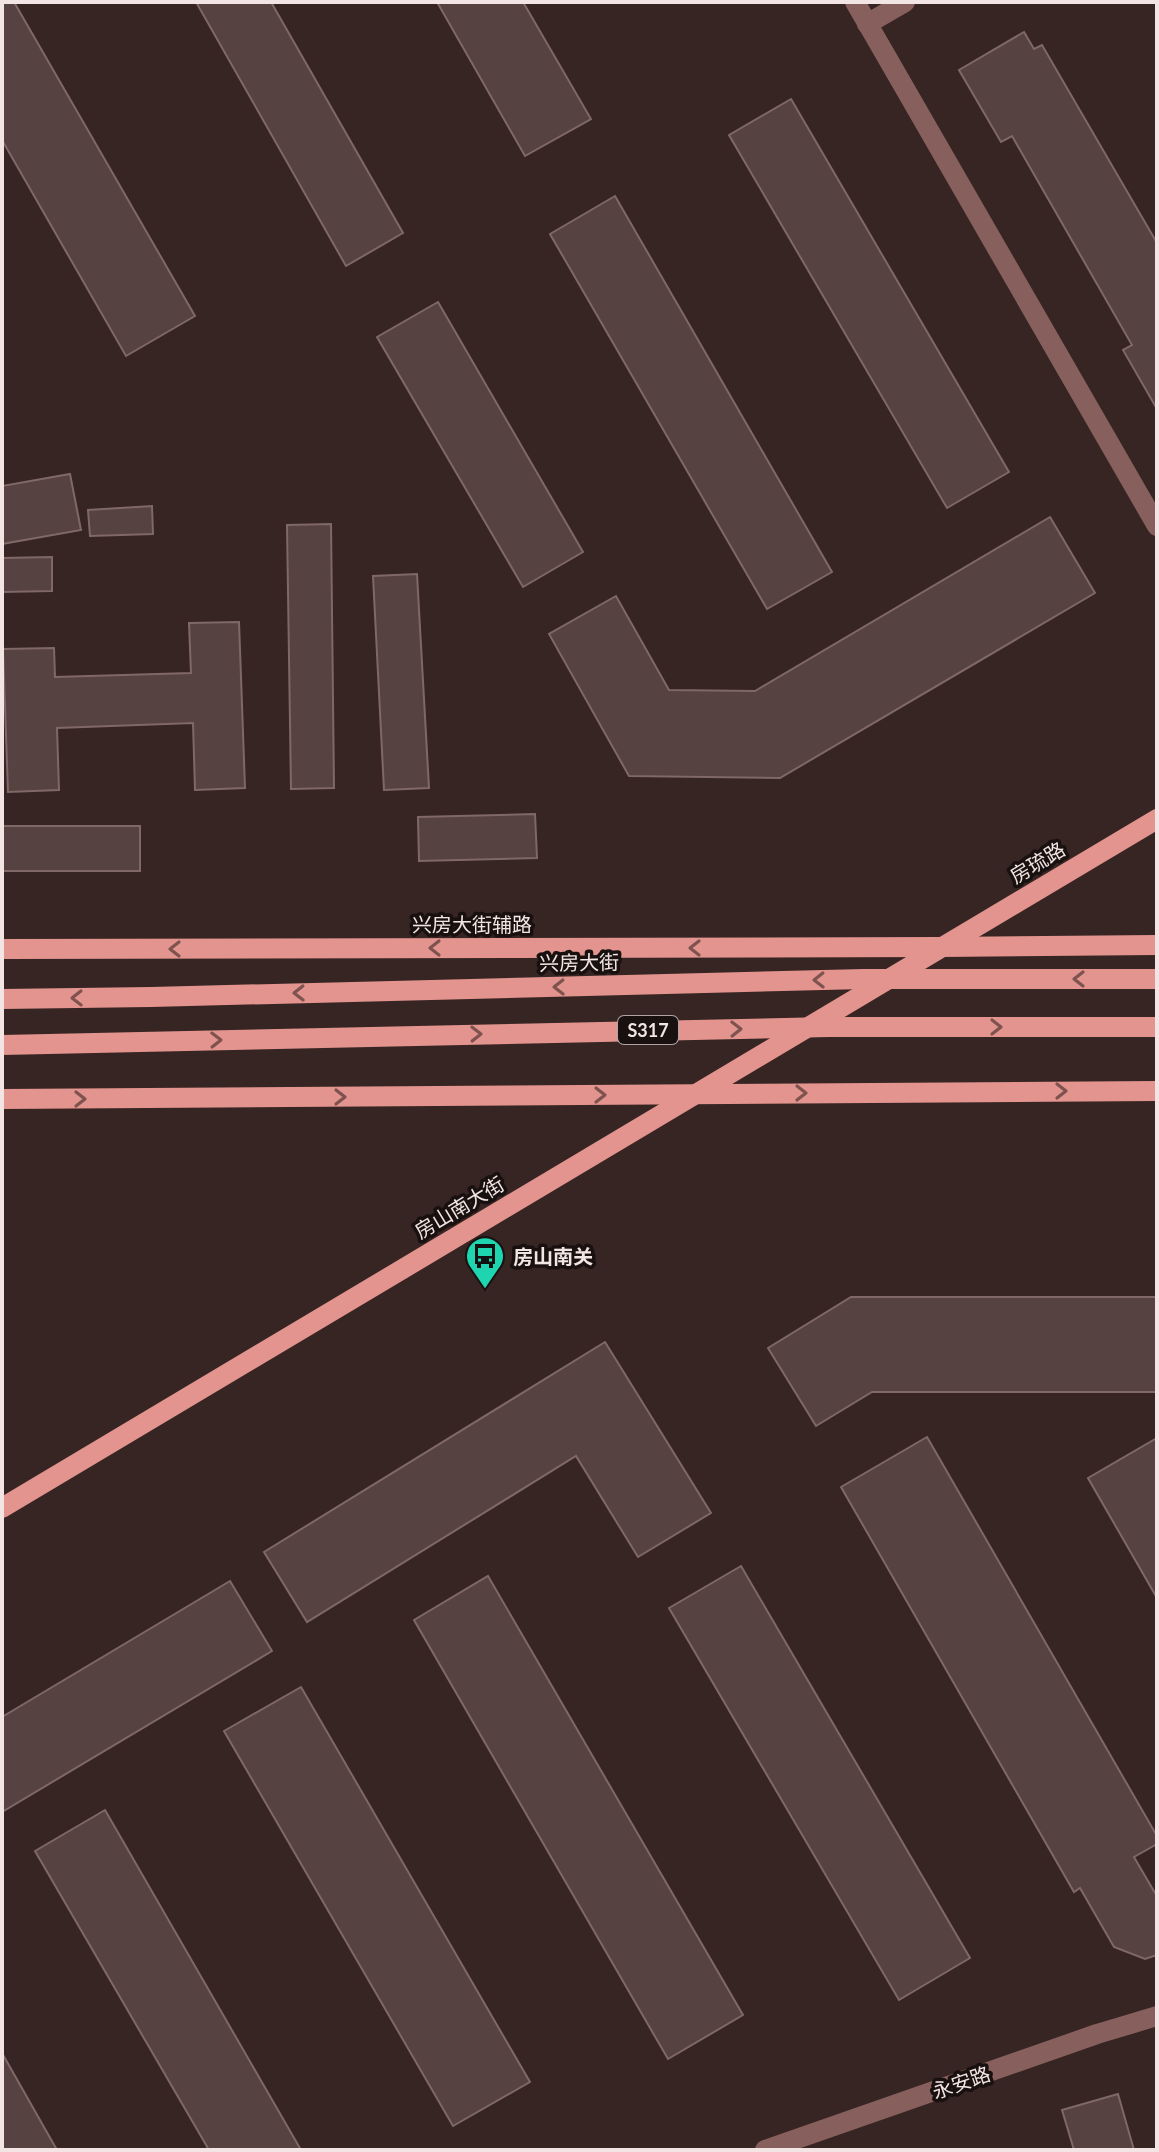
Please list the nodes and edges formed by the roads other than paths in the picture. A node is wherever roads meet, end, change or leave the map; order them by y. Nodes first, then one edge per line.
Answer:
1 (855, 2) edge
2 (905, 2) edge
3 (867, 24) junction
4 (1157, 526) edge
5 (1157, 819) edge
6 (1157, 945) edge
7 (941, 947) junction
8 (2, 949) edge
9 (1157, 979) edge
10 (2, 999) edge
11 (1157, 1027) edge
12 (2, 1045) edge
13 (1157, 1091) edge
14 (695, 1094) junction
15 (2, 1099) edge
16 (2, 1508) edge
17 (1157, 2016) edge
18 (765, 2150) edge

1 - 3 street
2 - 3 street
3 - 4 street
5 - 7 main road, 房琉路
6 - 7 main road
7 -> 8 main road, 兴房大街辅路
7 - 14 main road, 房山南大街
9 -> 10 main road, 兴房大街
12 -> 11 main road, S317
14 -> 13 main road
15 -> 14 main road
14 - 16 main road, 房山南大街
17 - 18 street, 永安路

